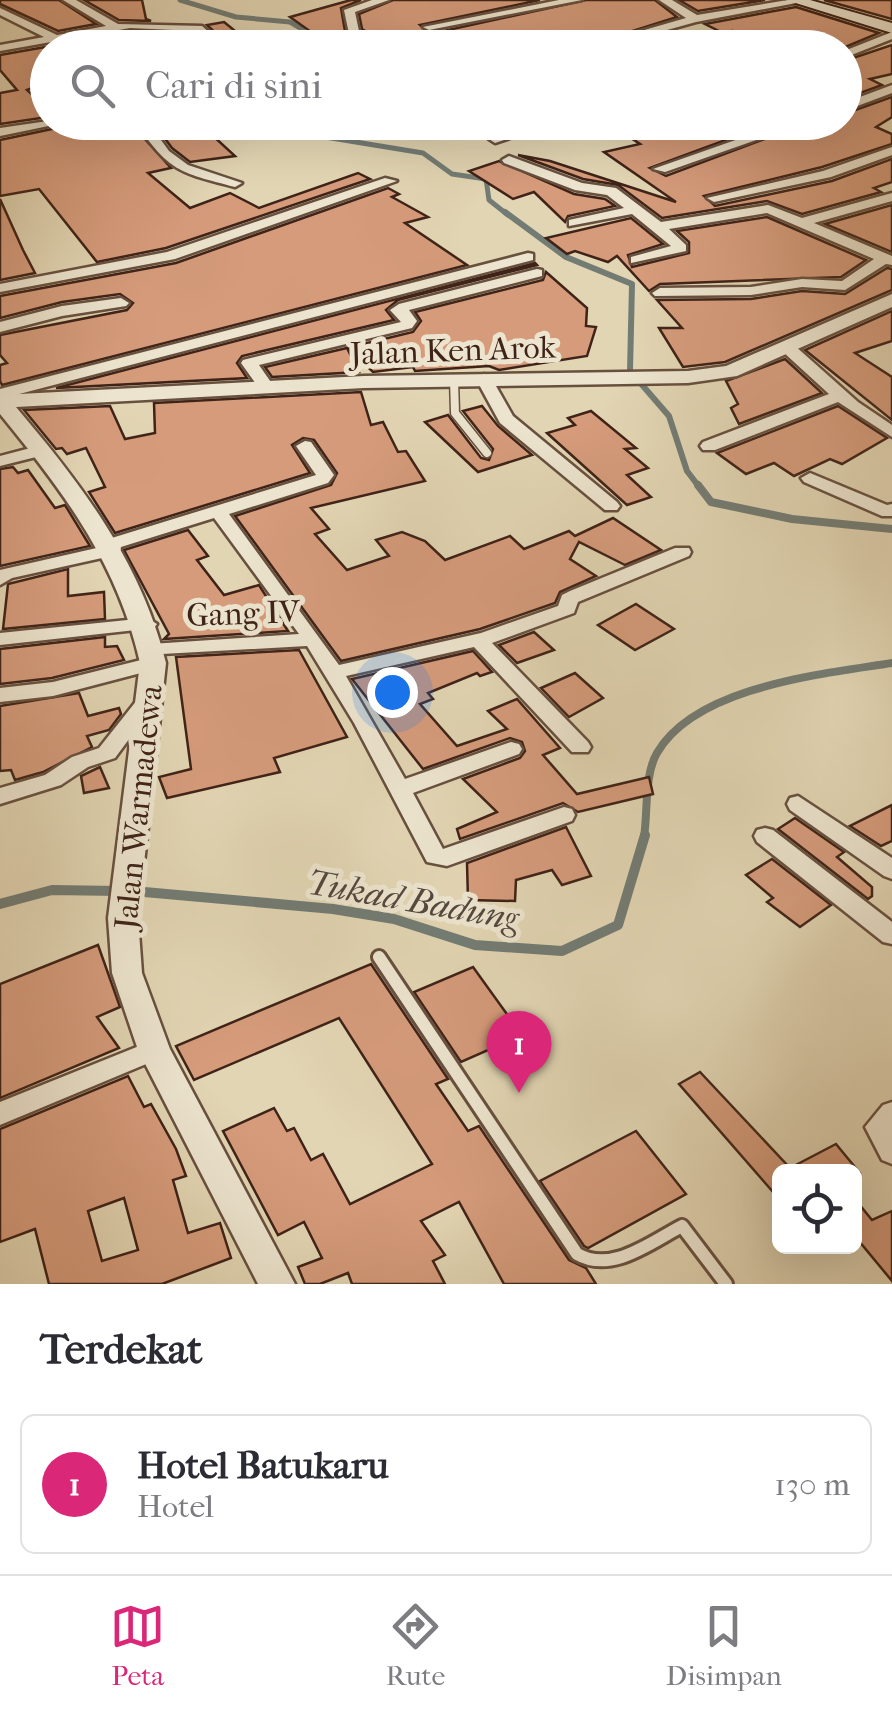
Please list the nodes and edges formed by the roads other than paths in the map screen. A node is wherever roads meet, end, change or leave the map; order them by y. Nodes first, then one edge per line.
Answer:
1 (68, 0) edge
2 (384, 0) edge
3 (577, 0) edge
4 (664, 0) edge
5 (799, 1) edge
6 (0, 11) edge
7 (694, 20) junction
8 (428, 26) dead end
9 (116, 27) junction
10 (890, 28) edge
11 (34, 30) edge
12 (98, 30) edge
13 (200, 30) edge
14 (352, 30) edge
15 (655, 30) edge
16 (30, 42) edge
17 (862, 44) edge
18 (0, 48) edge
19 (892, 89) edge
20 (862, 100) edge
21 (30, 127) edge
22 (0, 132) edge
23 (154, 140) edge
24 (743, 140) edge
25 (892, 151) edge
26 (509, 160) dead end
27 (660, 169) dead end
28 (390, 181) dead end
29 (235, 184) dead end
30 (714, 198) dead end
31 (892, 198) edge
32 (632, 210) junction
33 (574, 223) dead end
34 (800, 224) junction
35 (658, 227) junction
36 (528, 257) dead end
37 (636, 260) dead end
38 (888, 260) edge
39 (537, 273) dead end
40 (0, 288) edge
41 (660, 294) dead end
42 (121, 303) dead end
43 (890, 304) edge
44 (0, 327) edge
45 (788, 348) junction
46 (454, 379) junction
47 (484, 379) junction
48 (267, 388) junction
49 (840, 396) junction
50 (0, 400) edge
51 (892, 432) edge
52 (305, 446) dead end
53 (709, 446) dead end
54 (42, 450) junction
55 (486, 454) dead end
56 (0, 461) edge
57 (810, 478) dead end
58 (610, 506) dead end
59 (892, 509) edge
60 (220, 512) junction
61 (111, 548) junction
62 (682, 552) dead end
63 (0, 579) edge
64 (147, 624) junction
65 (476, 638) junction
66 (0, 639) edge
67 (313, 639) junction
68 (152, 657) junction
69 (334, 673) junction
70 (0, 694) edge
71 (150, 698) junction
72 (580, 747) dead end
73 (511, 749) dead end
74 (400, 789) junction
75 (0, 796) edge
76 (798, 804) dead end
77 (564, 815) dead end
78 (766, 836) dead end
79 (892, 870) edge
80 (892, 935) edge
81 (379, 957) dead end
82 (154, 1050) junction
83 (892, 1113) edge
84 (0, 1114) edge
85 (892, 1152) edge
86 (277, 1284) edge
87 (726, 1284) edge

1 - 9 street
2 - 14 street
3 - 8 street
4 - 7 street
5 - 7 street
5 - 10 main road
6 - 11 street
7 - 15 street
9 - 12 street
9 - 13 street
10 - 17 street
16 - 18 street
19 - 20 street
21 - 22 street
23 - 29 street
24 - 27 street
25 - 30 street
26 - 32 street
28 - 40 street
31 - 34 street
32 - 33 street
32 - 35 street
34 - 35 street
34 - 38 street
35 - 37 street
36 - 50 street
38 - 41 street
39 - 48 street
42 - 44 street
43 - 45 street, Jalan Ken Arok
45 - 47 street, Jalan Ken Arok
45 - 49 street
46 - 47 street, Jalan Ken Arok
46 - 48 street, Jalan Ken Arok
46 - 55 lane
47 - 58 street
48 - 50 street, Jalan Ken Arok
49 - 51 street
49 - 53 street
50 - 54 street, Jalan Warmadewa
52 - 60 street
54 - 56 street
54 - 61 street, Jalan Warmadewa
57 - 59 street
60 - 61 street
60 - 67 street
61 - 63 street
61 - 64 street, Jalan Warmadewa
62 - 65 street
64 - 66 street
64 - 68 street, Jalan Warmadewa
65 - 69 street
65 - 72 street
67 - 68 street, Gang IV
67 - 69 street, Gang IV
68 - 70 street, Gang IV
68 - 71 street, Jalan Warmadewa
69 - 74 street, Gang IV
71 - 75 street
71 - 82 street, Jalan Warmadewa
73 - 74 street
74 - 77 street, Gang IV
76 - 79 street
78 - 80 street
81 - 87 lane
82 - 84 street
82 - 86 street, Jalan Warmadewa
83 - 85 street

